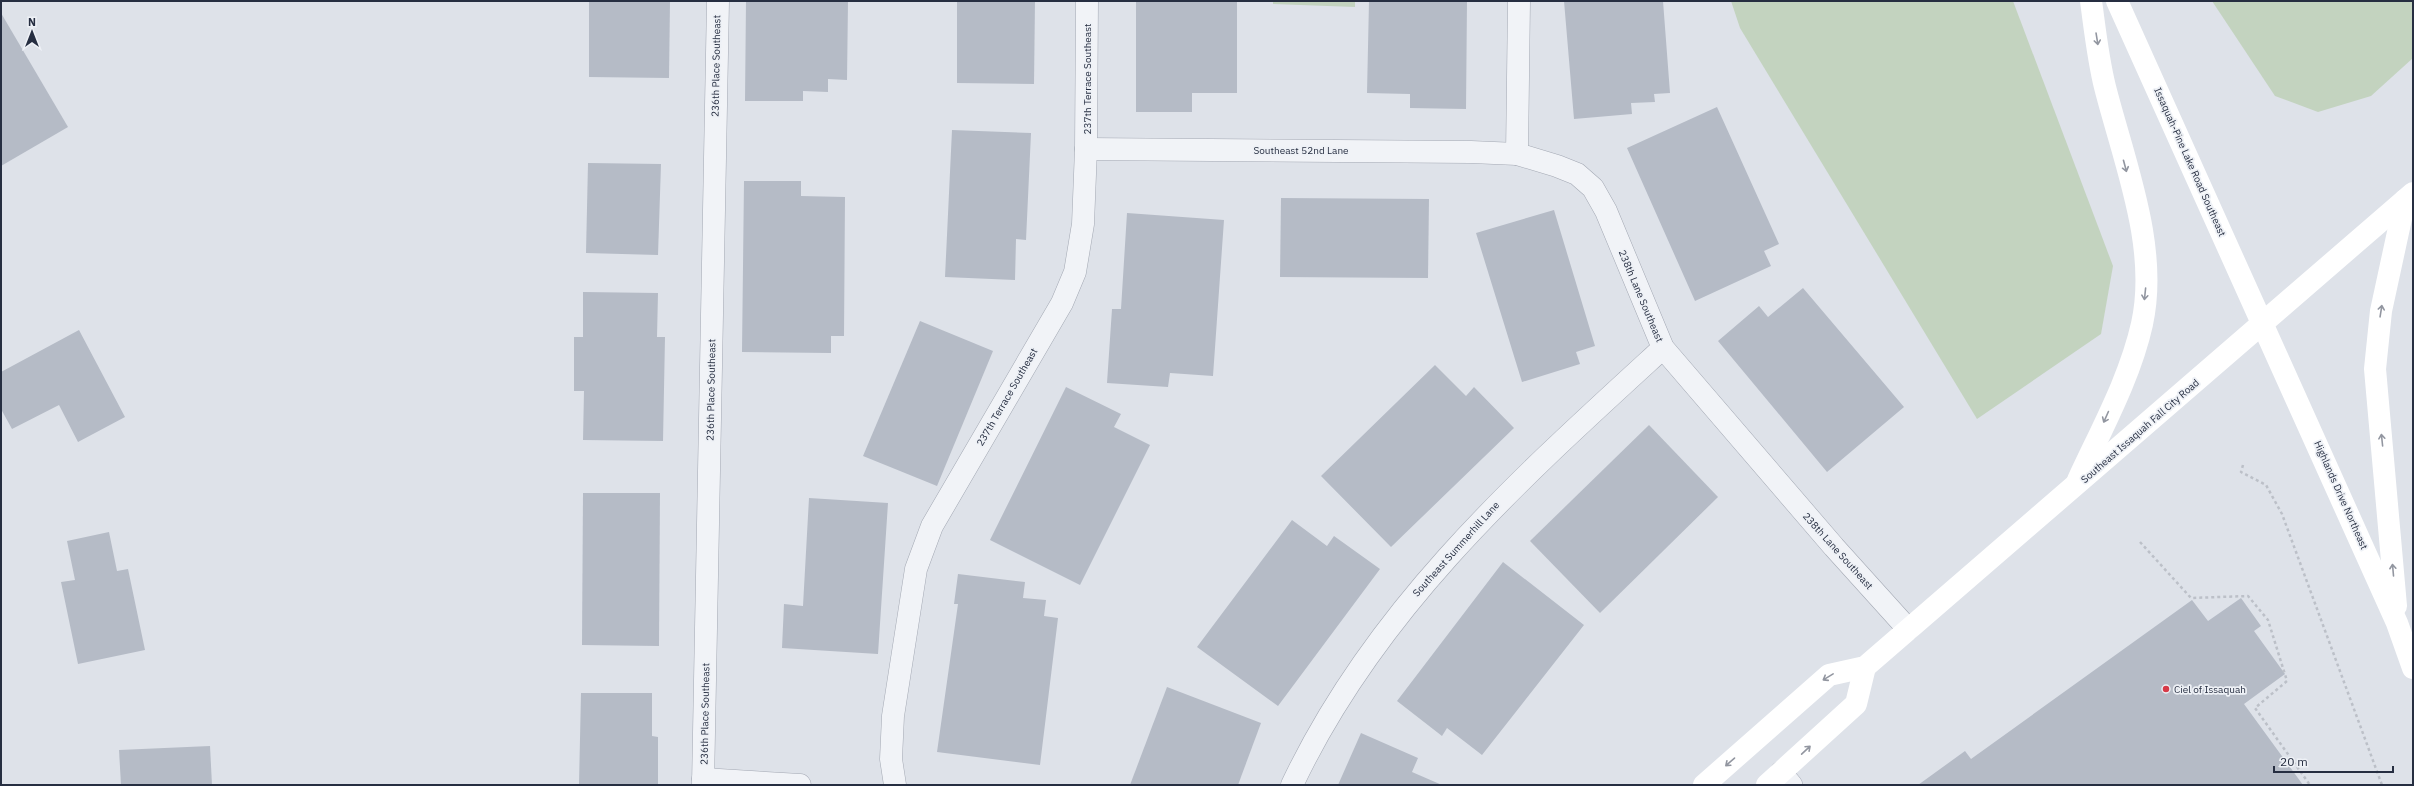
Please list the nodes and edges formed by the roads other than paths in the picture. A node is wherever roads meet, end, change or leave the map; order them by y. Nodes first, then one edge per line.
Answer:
1 (718, 1) edge
2 (1087, 1) edge
3 (1519, 1) edge
4 (2091, 1) edge
5 (2117, 1) edge
6 (1086, 149) junction
7 (1517, 154) junction
8 (2409, 196) edge
9 (2263, 324) junction
10 (1663, 348) junction
11 (2075, 487) junction
12 (2397, 623) junction
13 (1908, 629) junction
14 (1865, 667) junction
15 (2413, 668) edge
16 (1780, 781) edge
17 (703, 782) edge
18 (800, 785) edge
19 (895, 785) edge
20 (1292, 785) edge
21 (1704, 785) edge

1 - 17 street, 236th Place Southeast
2 - 6 street, 237th Terrace Southeast
3 - 7 street
4 -> 11 main road
5 - 9 main road, Issaquah-Pine Lake Road Southeast
6 - 7 street, Southeast 52nd Lane
6 - 19 street, 237th Terrace Southeast
7 - 10 street, 238th Lane Southeast
8 - 9 main road, Southeast Issaquah Fall City Road
12 -> 8 main road
9 - 11 main road, Southeast Issaquah Fall City Road
9 - 12 main road, Highlands Drive Northeast
10 - 13 street, 238th Lane Southeast
10 - 20 street, Southeast Summerhill Lane
11 - 13 main road, Southeast Issaquah Fall City Road
12 - 15 main road, Highlands Drive Northeast
13 - 14 main road, Southeast Issaquah Fall City Road
16 -> 14 main road
14 -> 21 main road, Southeast Issaquah Fall City Road
17 - 18 street, 236th Place Southeast

